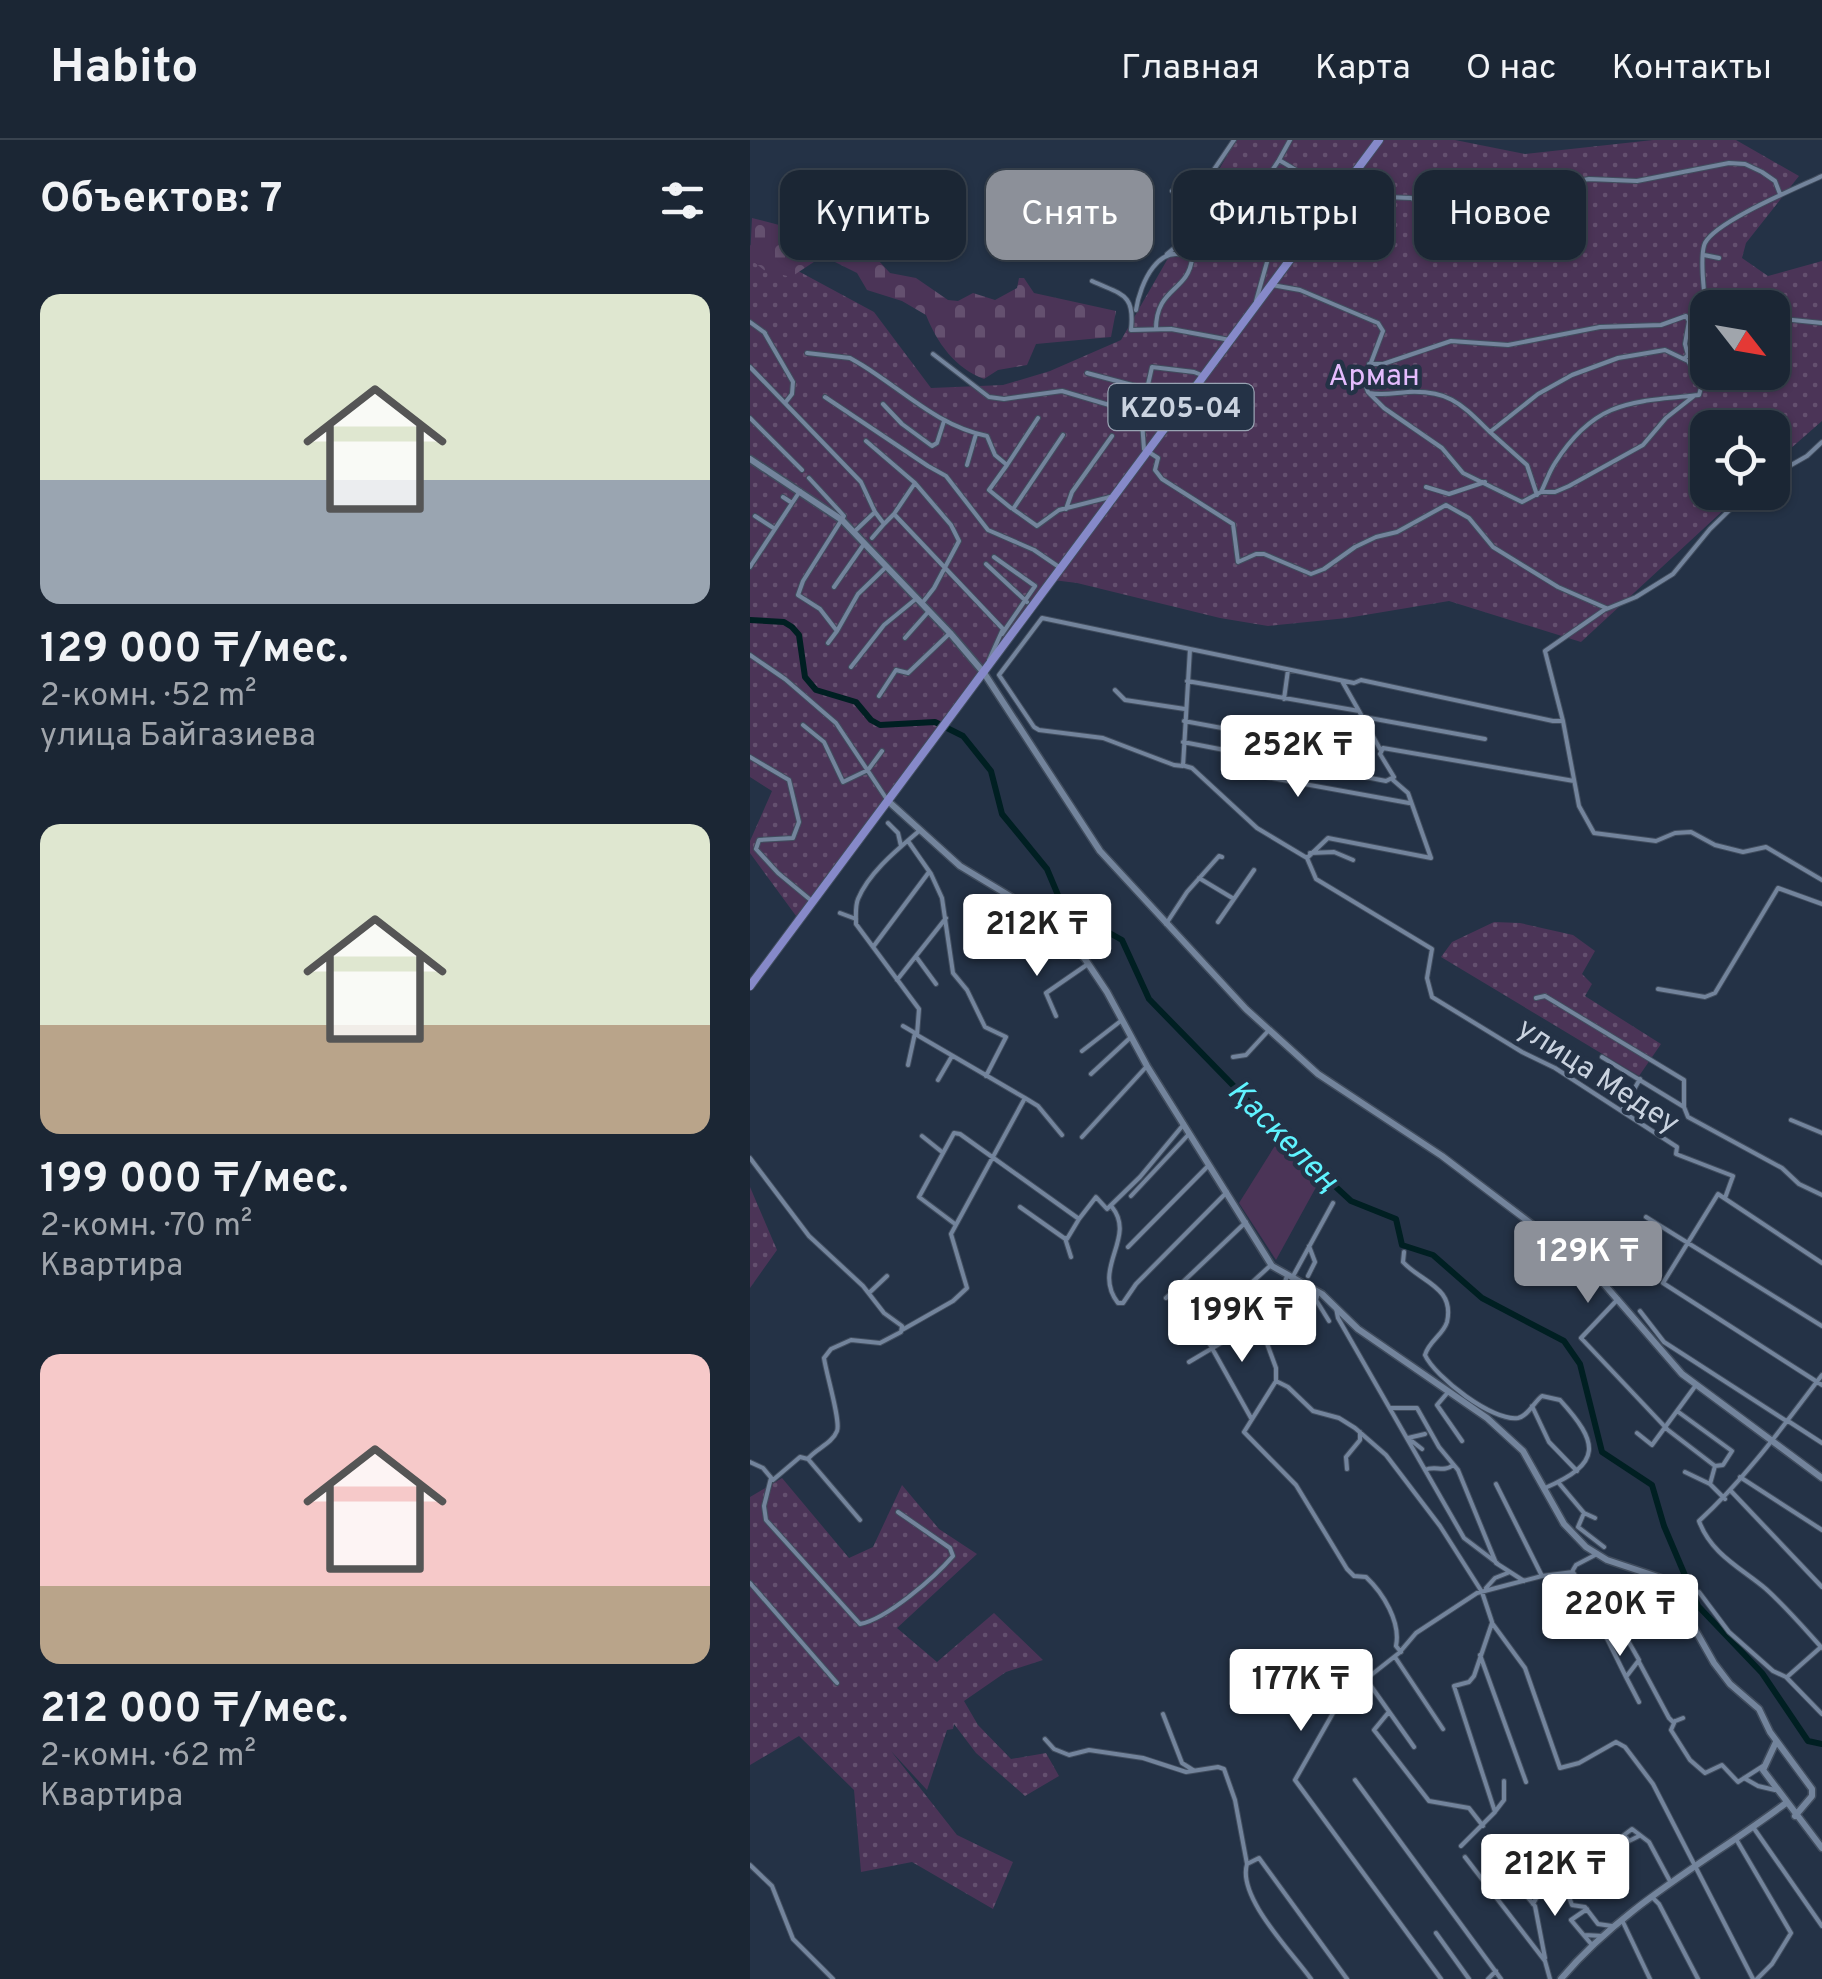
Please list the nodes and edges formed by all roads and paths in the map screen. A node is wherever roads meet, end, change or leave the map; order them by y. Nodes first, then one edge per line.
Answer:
1 (1234, 140) edge
2 (1290, 140) edge
3 (1378, 140) edge
4 (1279, 160) junction
5 (1272, 170) edge
6 (1296, 170) edge
7 (1356, 170) edge
8 (1822, 176) edge
9 (1172, 191) dead end
10 (1780, 194) junction
11 (1394, 197) edge
12 (1167, 255) junction
13 (1704, 255) junction
14 (1720, 258) dead end
15 (1290, 260) edge
16 (1092, 281) dead end
17 (1272, 285) junction
18 (1704, 290) edge
19 (1256, 306) junction
20 (1136, 310) dead end
21 (1790, 320) edge
22 (750, 322) edge
23 (1822, 323) edge
24 (1156, 329) junction
25 (1230, 340) junction
26 (807, 353) dead end
27 (933, 354) dead end
28 (1684, 359) junction
29 (1370, 364) junction
30 (750, 367) edge
31 (1690, 367) edge
32 (1087, 373) dead end
33 (1204, 376) junction
34 (1147, 389) junction
35 (1700, 390) edge
36 (1368, 392) junction
37 (1694, 396) junction
38 (825, 397) dead end
39 (785, 403) junction
40 (883, 404) dead end
41 (1143, 415) junction
42 (750, 418) edge
43 (1038, 418) dead end
44 (944, 422) junction
45 (1490, 432) junction
46 (976, 434) junction
47 (1063, 435) dead end
48 (1112, 436) dead end
49 (866, 440) dead end
50 (1822, 442) edge
51 (1147, 452) junction
52 (750, 459) edge
53 (967, 465) dead end
54 (1007, 465) junction
55 (1790, 466) edge
56 (802, 470) dead end
57 (810, 478) dead end
58 (915, 482) junction
59 (1485, 482) junction
60 (1426, 488) dead end
61 (800, 491) junction
62 (1451, 494) junction
63 (1539, 494) junction
64 (1115, 496) junction
65 (783, 497) dead end
66 (792, 503) junction
67 (1446, 505) junction
68 (1012, 509) junction
69 (1066, 509) junction
70 (1730, 510) edge
71 (875, 512) junction
72 (894, 514) junction
73 (756, 516) dead end
74 (842, 520) junction
75 (884, 524) junction
76 (775, 530) junction
77 (854, 532) junction
78 (868, 541) junction
79 (994, 557) dead end
80 (986, 564) dead end
81 (750, 566) edge
82 (886, 567) junction
83 (944, 568) junction
84 (1062, 568) junction
85 (834, 586) dead end
86 (919, 600) junction
87 (1027, 602) junction
88 (1606, 610) junction
89 (929, 611) junction
90 (836, 632) junction
91 (950, 633) junction
92 (1002, 634) junction
93 (905, 638) dead end
94 (828, 643) dead end
95 (1190, 650) junction
96 (750, 656) edge
97 (991, 664) junction
98 (851, 668) dead end
99 (1288, 670) junction
100 (984, 673) junction
101 (1186, 681) junction
102 (1342, 681) junction
103 (1115, 690) dead end
104 (879, 696) dead end
105 (1284, 699) junction
106 (1185, 709) junction
107 (1359, 711) junction
108 (1364, 718) junction
109 (1184, 720) junction
110 (1563, 721) junction
111 (802, 725) dead end
112 (1038, 730) junction
113 (1027, 738) junction
114 (1486, 738) dead end
115 (1183, 742) junction
116 (1380, 749) junction
117 (882, 752) dead end
118 (1238, 752) junction
119 (750, 757) edge
120 (757, 762) junction
121 (764, 763) dead end
122 (1183, 766) junction
123 (1318, 768) junction
124 (868, 770) junction
125 (1393, 780) junction
126 (1574, 782) junction
127 (888, 801) junction
128 (1412, 804) junction
129 (888, 824) dead end
130 (919, 830) junction
131 (908, 840) junction
132 (901, 846) junction
133 (1308, 855) junction
134 (1222, 857) dead end
135 (1353, 860) dead end
136 (1254, 870) dead end
137 (929, 872) junction
138 (1200, 878) junction
139 (1822, 880) edge
140 (1234, 899) junction
141 (813, 902) junction
142 (1822, 904) edge
143 (840, 914) dead end
144 (946, 918) junction
145 (856, 919) junction
146 (1218, 922) dead end
147 (1166, 924) junction
148 (872, 947) junction
149 (917, 958) junction
150 (1088, 964) junction
151 (755, 973) edge
152 (897, 980) junction
153 (751, 984) edge
154 (936, 984) dead end
155 (1658, 989) dead end
156 (1536, 998) dead end
157 (1056, 1016) dead end
158 (1122, 1020) junction
159 (903, 1026) dead end
160 (1269, 1030) junction
161 (915, 1034) junction
162 (1130, 1036) junction
163 (1082, 1051) dead end
164 (952, 1056) junction
165 (1233, 1057) dead end
166 (1602, 1057) dead end
167 (908, 1065) dead end
168 (1147, 1066) junction
169 (1090, 1074) dead end
170 (986, 1076) junction
171 (938, 1080) dead end
172 (1640, 1080) junction
173 (1025, 1098) junction
174 (1684, 1107) junction
175 (1622, 1110) junction
176 (1791, 1120) dead end
177 (1184, 1122) junction
178 (1191, 1132) junction
179 (1822, 1133) edge
180 (922, 1136) dead end
181 (1062, 1136) dead end
182 (1082, 1137) dead end
183 (942, 1152) junction
184 (992, 1157) junction
185 (750, 1158) edge
186 (1211, 1164) junction
187 (1147, 1169) junction
188 (1146, 1181) junction
189 (1226, 1192) junction
190 (1822, 1195) edge
191 (1131, 1196) dead end
192 (1725, 1198) junction
193 (1333, 1203) dead end
194 (1020, 1206) dead end
195 (1110, 1206) junction
196 (1646, 1217) dead end
197 (1080, 1219) junction
198 (1246, 1222) junction
199 (955, 1224) junction
200 (1065, 1238) junction
201 (1688, 1241) junction
202 (1309, 1246) junction
203 (1128, 1247) dead end
204 (1404, 1252) dead end
205 (1071, 1258) dead end
206 (1822, 1263) edge
207 (1271, 1265) junction
208 (887, 1276) dead end
209 (1308, 1276) dead end
210 (1290, 1277) junction
211 (1309, 1286) junction
212 (1318, 1292) junction
213 (869, 1293) junction
214 (1236, 1297) dead end
215 (1166, 1298) dead end
216 (1618, 1300) junction
217 (1336, 1308) junction
218 (1640, 1311) dead end
219 (1329, 1321) dead end
220 (1297, 1322) dead end
221 (1822, 1326) edge
222 (902, 1330) junction
223 (1203, 1332) dead end
224 (1236, 1334) dead end
225 (1213, 1348) junction
226 (1189, 1362) dead end
227 (1822, 1375) edge
228 (1276, 1380) junction
229 (1819, 1383) edge
230 (1696, 1384) junction
231 (1449, 1391) junction
232 (1532, 1406) junction
233 (1391, 1408) junction
234 (1677, 1411) junction
235 (1251, 1418) junction
236 (1425, 1422) junction
237 (1788, 1422) junction
238 (1666, 1428) junction
239 (1438, 1430) dead end
240 (1360, 1432) junction
241 (1637, 1433) dead end
242 (1426, 1434) dead end
243 (1408, 1438) junction
244 (1771, 1440) junction
245 (1462, 1441) dead end
246 (1822, 1443) edge
247 (1422, 1448) dead end
248 (1443, 1452) junction
249 (808, 1459) junction
250 (750, 1462) edge
251 (1453, 1466) junction
252 (1715, 1466) junction
253 (1347, 1469) dead end
254 (1425, 1470) junction
255 (1458, 1470) junction
256 (1577, 1470) junction
257 (1685, 1472) dead end
258 (1740, 1477) junction
259 (772, 1478) junction
260 (1822, 1478) edge
261 (1558, 1482) junction
262 (1496, 1484) dead end
263 (1710, 1484) junction
264 (1545, 1488) junction
265 (1730, 1490) junction
266 (1725, 1499) junction
267 (898, 1512) dead end
268 (1584, 1513) junction
269 (1595, 1518) dead end
270 (860, 1520) dead end
271 (1822, 1530) edge
272 (1604, 1547) dead end
273 (1597, 1554) junction
274 (1497, 1563) junction
275 (1510, 1572) junction
276 (1573, 1572) junction
277 (1649, 1574) junction
278 (1542, 1576) junction
279 (1524, 1582) junction
280 (750, 1584) edge
281 (1822, 1586) edge
282 (1484, 1591) junction
283 (1699, 1592) dead end
284 (1612, 1602) junction
285 (1591, 1606) junction
286 (1492, 1623) junction
287 (1822, 1648) edge
288 (1401, 1652) junction
289 (1480, 1654) junction
290 (1394, 1657) junction
291 (1639, 1662) junction
292 (1626, 1677) junction
293 (1786, 1677) junction
294 (1367, 1680) junction
295 (837, 1682) dead end
296 (1639, 1702) dead end
297 (1389, 1711) junction
298 (1163, 1714) dead end
299 (1822, 1714) edge
300 (1683, 1718) dead end
301 (1675, 1721) junction
302 (1443, 1729) dead end
303 (1045, 1739) dead end
304 (1776, 1741) junction
305 (1414, 1747) dead end
306 (1763, 1766) junction
307 (1194, 1771) junction
308 (1744, 1778) junction
309 (1355, 1780) dead end
310 (1504, 1781) dead end
311 (1526, 1782) dead end
312 (1776, 1790) junction
313 (1786, 1804) junction
314 (1494, 1813) junction
315 (1796, 1816) junction
316 (1472, 1823) dead end
317 (1482, 1826) junction
318 (1753, 1827) junction
319 (1477, 1831) junction
320 (1639, 1836) dead end
321 (1552, 1837) dead end
322 (1736, 1840) junction
323 (1461, 1846) dead end
324 (1822, 1848) edge
325 (1267, 1852) dead end
326 (1465, 1857) dead end
327 (1485, 1858) dead end
328 (1262, 1862) junction
329 (1499, 1863) dead end
330 (1247, 1864) junction
331 (750, 1865) edge
332 (1504, 1868) junction
333 (1695, 1868) junction
334 (1671, 1884) junction
335 (1540, 1893) dead end
336 (1652, 1897) junction
337 (1533, 1902) junction
338 (1587, 1909) junction
339 (1619, 1923) junction
340 (1822, 1926) edge
341 (1436, 1934) dead end
342 (1584, 1935) junction
343 (1603, 1936) junction
344 (1592, 1945) junction
345 (1546, 1962) junction
346 (1496, 1971) junction
347 (833, 1979) edge
348 (1310, 1979) edge
349 (1346, 1979) edge
350 (1442, 1979) edge
351 (1469, 1979) edge
352 (1488, 1979) edge
353 (1502, 1979) edge
354 (1550, 1979) edge
355 (1561, 1979) edge
356 (1650, 1979) edge
357 (1698, 1979) edge
358 (1755, 1979) edge

1 - 9 street
2 - 4 street
3 - 7 main road, KZ05-04
4 - 5 street
4 - 6 street
8 - 10 street
10 - 11 street
10 - 13 street
12 - 19 street
12 - 20 street
12 - 24 street
13 - 14 street
13 - 18 street
15 - 17 main road, KZ05-04
16 - 24 street
17 - 19 main road, KZ05-04
17 - 29 street
19 - 25 main road, KZ05-04
21 - 23 street
22 - 39 street
24 - 25 street
25 - 33 main road, KZ05-04
26 - 44 street
27 - 41 street
28 - 29 street
28 - 31 street
28 - 45 street
29 - 36 street
30 - 39 street
32 - 34 street
33 - 34 street
33 - 51 main road, KZ05-04
34 - 41 street
35 - 37 street
36 - 45 street
36 - 59 street
37 - 63 street
37 - 63 street
38 - 84 street
39 - 71 street
40 - 44 street
41 - 51 street
42 - 56 street
43 - 54 street
44 - 46 street
45 - 63 street
46 - 53 street
46 - 54 street
47 - 68 street
48 - 69 street
49 - 58 street
50 - 55 street
51 - 64 main road, KZ05-04
51 - 67 street
52 - 61 street
54 - 68 street
57 - 74 street
58 - 72 street
58 - 83 street
59 - 62 street
59 - 63 street
60 - 62 street
61 - 66 street
61 - 74 street
62 - 67 street
64 - 69 street
64 - 84 main road, KZ05-04
65 - 66 street
66 - 76 street
67 - 88 street
68 - 69 street
70 - 88 street
71 - 75 street
71 - 77 street
72 - 75 street
72 - 83 street
73 - 76 street
74 - 77 street
74 - 90 street
75 - 78 street
76 - 81 street
77 - 78 street
78 - 82 street
78 - 85 street
79 - 87 street
80 - 87 street
82 - 86 street
82 - 90 street
83 - 86 street
83 - 92 street
84 - 97 main road, KZ05-04
86 - 89 street
86 - 98 street
87 - 92 street
88 - 110 street
89 - 91 street
89 - 93 street
90 - 94 street
91 - 100 street
91 - 104 street
92 - 97 street
95 - 99 street
95 - 101 street
95 - 112 street
96 - 124 street
97 - 100 main road, KZ05-04
99 - 102 street
99 - 105 street
100 - 113 street
100 - 127 main road, KZ05-04
101 - 105 street
101 - 106 street
102 - 107 street
102 - 110 street
103 - 106 street
105 - 107 street
106 - 109 street
107 - 108 street
108 - 114 street
108 - 116 street
109 - 115 street
109 - 123 street
110 - 126 street
111 - 124 street
112 - 113 street
112 - 122 street
113 - 147 street
115 - 118 street
115 - 122 street
116 - 125 street
116 - 126 street
117 - 124 street
118 - 123 street
118 - 128 street
119 - 120 street
120 - 121 street
120 - 141 street
122 - 133 street
123 - 125 street
124 - 127 street
125 - 128 street
126 - 139 street
127 - 130 street
127 - 141 main road, KZ05-04
128 - 133 street
129 - 132 street
130 - 131 street
130 - 150 street
131 - 132 street
131 - 137 street
132 - 145 street
133 - 135 street
133 - 175 street, улица Медеу
134 - 138 street
136 - 140 street
137 - 144 street
137 - 148 street
138 - 140 street
138 - 147 street
140 - 146 street
141 - 151 main road, KZ05-04
142 - 155 street
143 - 145 street
144 - 149 street
144 - 170 street
145 - 148 street
147 - 160 street
148 - 152 street
149 - 152 street
149 - 154 street
150 - 157 street
150 - 158 street
151 - 153 main road, KZ05-04
152 - 161 street
156 - 174 street
158 - 162 street
158 - 163 street
159 - 161 street
160 - 165 street
160 - 216 street
161 - 164 street
161 - 167 street
162 - 168 street
162 - 169 street
164 - 170 street
164 - 171 street
166 - 172 street
168 - 177 street
168 - 182 street
170 - 173 street
172 - 174 street
172 - 175 street
173 - 181 street
173 - 184 street
174 - 190 street
175 - 192 street, улица Медеу
176 - 179 street
177 - 178 street
177 - 187 street
178 - 186 street
178 - 188 street
180 - 183 street
183 - 184 street
183 - 199 street
184 - 197 street
184 - 199 street
185 - 213 street
186 - 189 street
186 - 203 street
187 - 188 street
187 - 195 street
188 - 191 street
189 - 195 street
189 - 198 street
192 - 201 street
192 - 206 street
193 - 202 street
194 - 200 street
195 - 197 street
196 - 201 street
197 - 200 street
198 - 207 street
198 - 215 street
199 - 222 street
200 - 205 street
201 - 221 street
201 - 229 street
202 - 209 street
202 - 210 street
204 - 232 street
207 - 210 street
207 - 214 street
208 - 213 street
210 - 211 street
210 - 228 street
211 - 212 street
211 - 220 street
212 - 217 street
212 - 219 street
213 - 222 street
216 - 230 street
216 - 238 street
217 - 231 street
217 - 233 street
218 - 237 street
222 - 249 street
223 - 225 street
224 - 225 street
225 - 226 street
225 - 235 street
227 - 229 street
228 - 235 street
228 - 240 street
229 - 237 street
230 - 234 street
230 - 244 street
231 - 245 street
231 - 264 street
232 - 256 street
232 - 256 street
233 - 236 street
233 - 243 street
234 - 238 street
234 - 252 street
235 - 288 street
236 - 239 street
236 - 248 street
237 - 244 street
237 - 246 street
238 - 241 street
238 - 252 street
240 - 253 street
240 - 282 street
242 - 243 street
243 - 247 street
243 - 254 street
244 - 258 street
244 - 260 street
248 - 251 street
248 - 255 street
249 - 259 street
249 - 270 street
250 - 259 street
251 - 254 street
251 - 255 street
252 - 263 street
254 - 274 street
255 - 274 street
256 - 261 street
257 - 263 street
258 - 265 street
258 - 271 street
259 - 267 street
261 - 264 street
261 - 268 street
262 - 278 street
263 - 266 street
264 - 273 street
265 - 266 street
265 - 281 street
266 - 287 street
268 - 269 street
268 - 272 street
273 - 276 street
273 - 277 street
274 - 275 street
275 - 279 street
275 - 282 street
276 - 278 street
276 - 285 street
277 - 284 street
277 - 304 street
278 - 279 street
279 - 282 street
280 - 295 street
282 - 286 street
282 - 288 street
283 - 293 street
284 - 285 street
284 - 291 street
285 - 292 street
286 - 289 street
286 - 333 street
287 - 293 street
288 - 290 street
289 - 311 street
289 - 314 street
290 - 294 street
290 - 302 street
291 - 292 street
291 - 301 street
292 - 296 street
293 - 299 street
294 - 297 street
294 - 350 street
297 - 305 street
297 - 317 street
298 - 307 street
300 - 301 street
301 - 308 street
303 - 307 street
304 - 306 street
304 - 315 street
306 - 308 street
306 - 312 street
307 - 330 street
308 - 312 street
309 - 346 street
310 - 314 street
312 - 313 street
313 - 315 street
313 - 318 street
314 - 317 street
315 - 324 street
316 - 319 street
317 - 319 street
318 - 322 street
318 - 340 street
319 - 323 street
320 - 334 street
321 - 338 street
322 - 333 street
322 - 358 street
325 - 328 street
326 - 345 street
327 - 332 street
328 - 330 street
328 - 349 street
329 - 332 street
330 - 348 street
331 - 347 street
332 - 337 street
333 - 334 street
333 - 358 street
334 - 336 street
335 - 337 street
336 - 339 street
336 - 357 street
337 - 345 street
338 - 339 street
338 - 342 street
339 - 343 street
339 - 356 street
341 - 351 street
342 - 343 street
342 - 344 street
343 - 344 street
344 - 355 street
345 - 354 street
346 - 352 street
346 - 353 street

